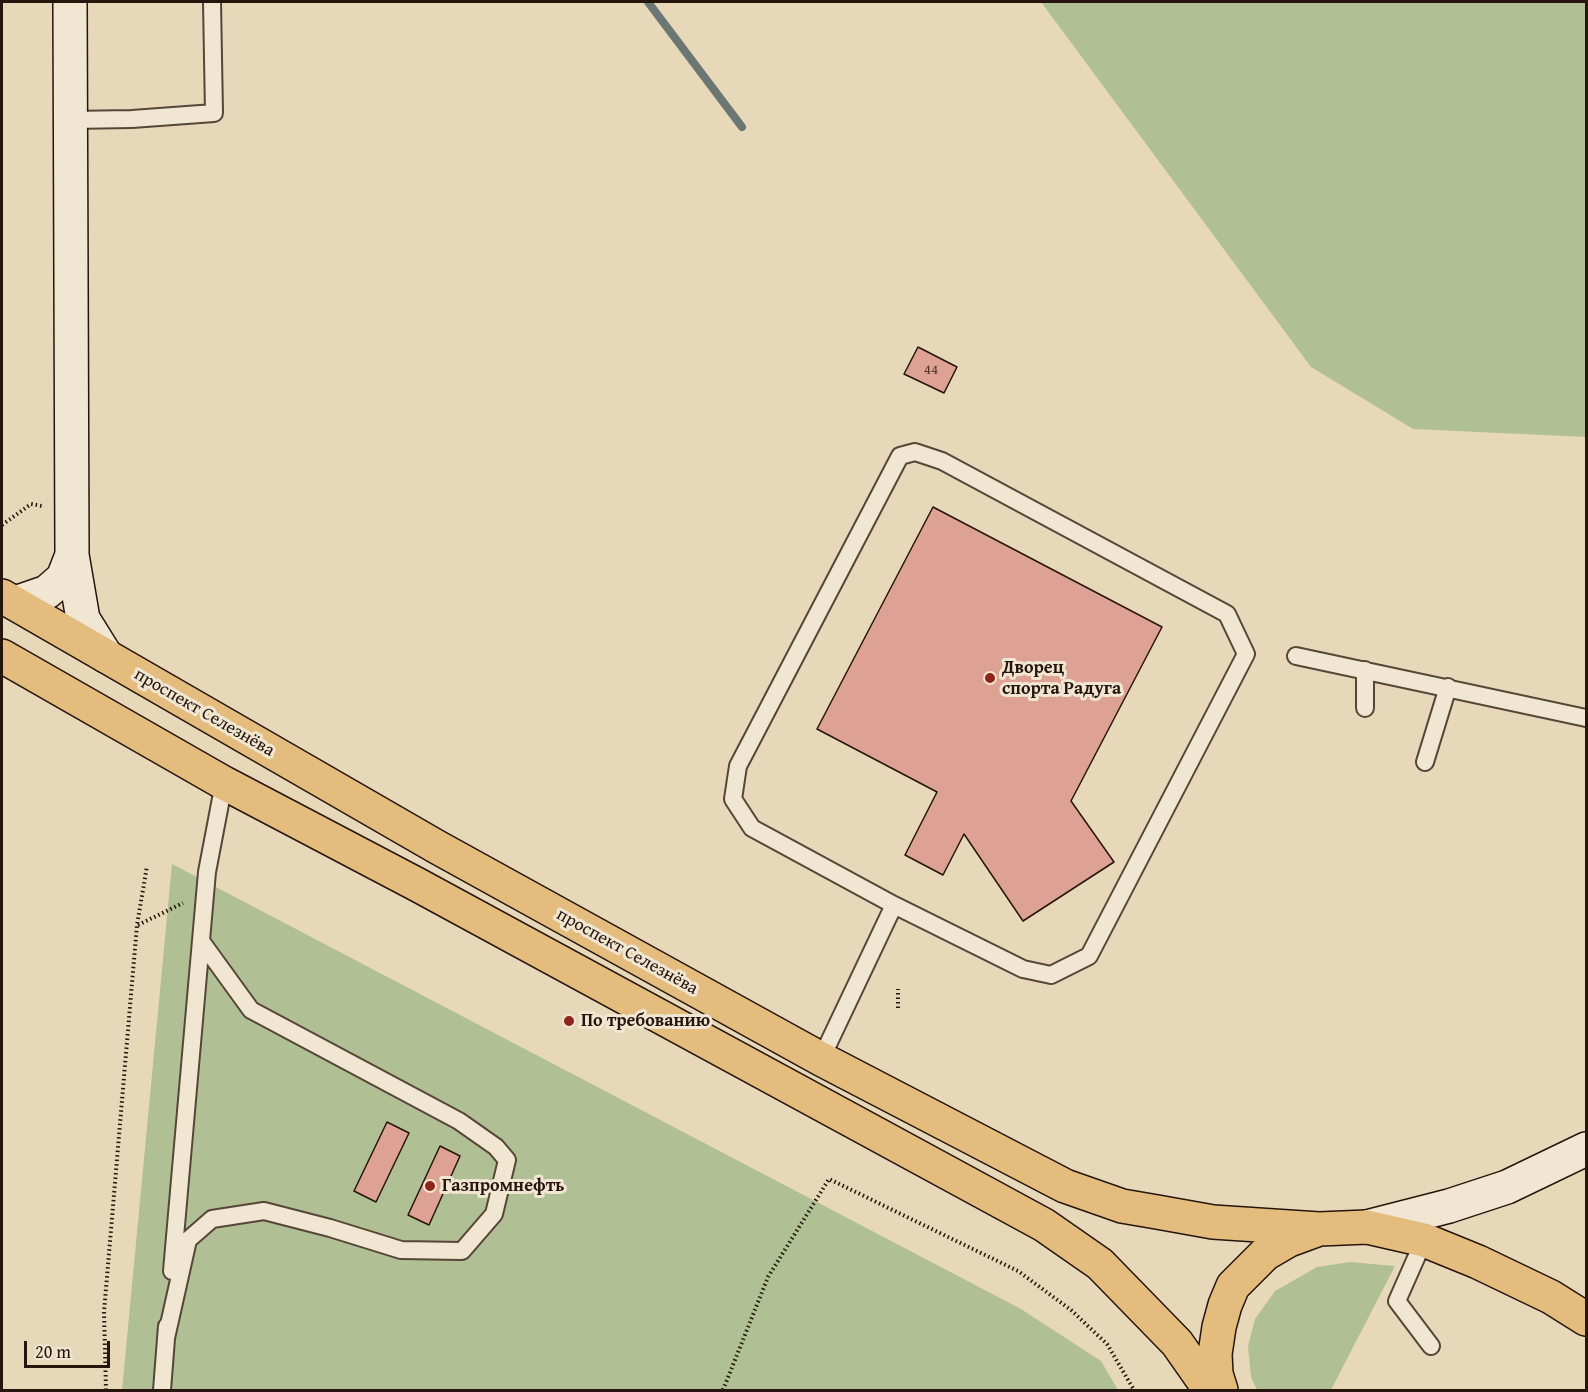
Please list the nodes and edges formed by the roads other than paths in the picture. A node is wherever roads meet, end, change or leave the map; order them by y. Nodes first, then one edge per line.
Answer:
1 (70, 2) edge
2 (212, 2) edge
3 (70, 120) junction
4 (72, 555) junction
5 (8, 599) edge
6 (2, 656) edge
7 (106, 656) junction
8 (1296, 656) dead end
9 (1365, 670) junction
10 (1448, 687) junction
11 (1365, 708) dead end
12 (1587, 718) edge
13 (1425, 762) dead end
14 (224, 783) junction
15 (894, 905) junction
16 (201, 941) junction
17 (821, 1059) junction
18 (1587, 1149) edge
19 (1367, 1227) junction
20 (1319, 1229) junction
21 (1424, 1240) junction
22 (1587, 1320) edge
23 (166, 1338) junction
24 (1431, 1346) dead end
25 (162, 1390) edge
26 (1210, 1390) edge
27 (1221, 1390) edge

1 - 3 main road
2 - 3 lane
3 - 4 main road
4 - 5 main road
4 - 7 main road
5 - 7 main road, проспект Селезнёва
6 - 14 main road
7 - 17 main road, проспект Селезнёва
8 - 9 lane
9 - 10 lane
9 - 11 lane
10 - 12 lane
10 - 13 lane
14 - 16 lane
14 - 26 main road
15 - 15 lane
15 - 17 lane
16 - 23 lane
16 - 23 lane
17 - 20 main road, проспект Селезнёва
18 - 19 main road
19 - 20 main road
19 - 21 main road
20 - 27 main road
21 - 22 main road
21 - 24 lane
23 - 25 lane

